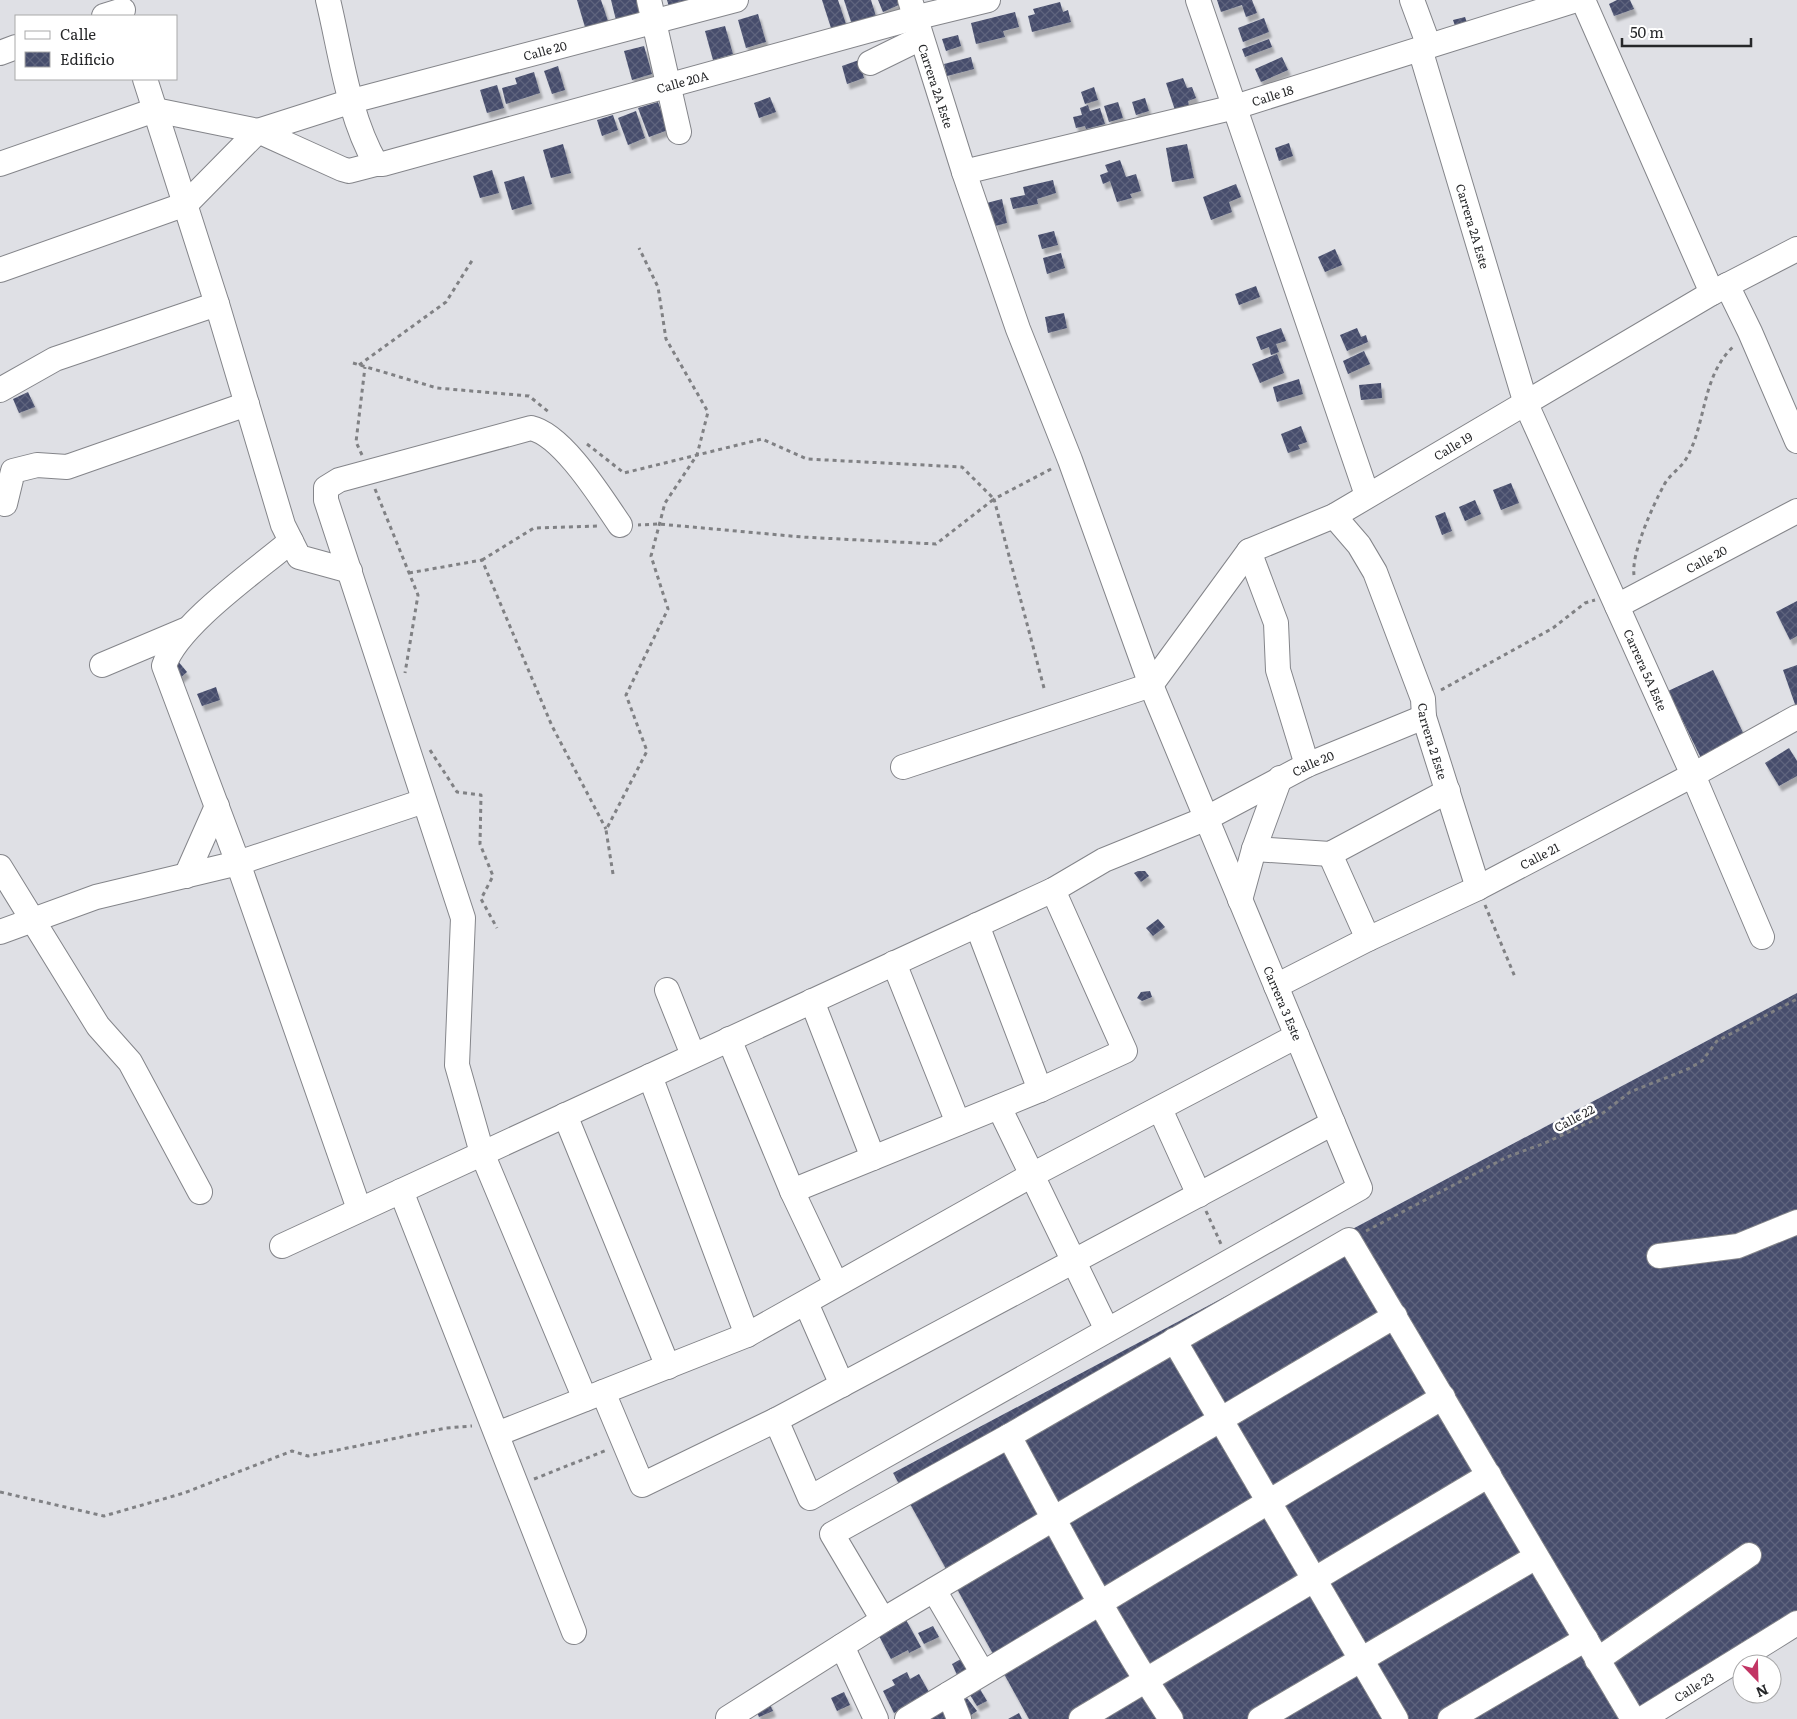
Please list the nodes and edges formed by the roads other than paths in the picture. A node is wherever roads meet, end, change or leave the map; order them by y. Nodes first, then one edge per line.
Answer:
1 (328, 0) edge
2 (736, 0) edge
3 (988, 0) edge
4 (1198, 0) edge
5 (1412, 0) edge
6 (1576, 0) edge
7 (1583, 0) edge
8 (652, 11) edge
9 (915, 19) edge
10 (15, 47) edge
11 (1424, 48) junction
12 (0, 53) edge
13 (870, 63) dead end
14 (145, 80) edge
15 (670, 86) junction
16 (352, 101) junction
17 (1235, 107) junction
18 (155, 110) junction
19 (258, 131) junction
20 (680, 132) dead end
21 (0, 164) edge
22 (376, 164) junction
23 (964, 172) junction
24 (186, 204) junction
25 (1797, 249) edge
26 (0, 270) edge
27 (1720, 289) junction
28 (217, 304) junction
29 (0, 390) edge
30 (247, 404) junction
31 (1526, 404) junction
32 (1797, 441) edge
33 (1070, 460) joint
34 (1368, 495) junction
35 (5, 504) dead end
36 (1797, 511) edge
37 (1334, 516) junction
38 (620, 526) road end
39 (291, 541) junction
40 (1249, 551) junction
41 (350, 571) junction
42 (1622, 599) junction
43 (185, 630) junction
44 (102, 664) dead end
45 (1150, 685) junction
46 (1424, 708) junction
47 (1797, 716) edge
48 (1306, 765) junction
49 (903, 767) dead end
50 (1693, 775) junction
51 (1280, 778) junction
52 (1448, 791) junction
53 (424, 801) junction
54 (217, 806) junction
55 (1206, 819) junction
56 (1254, 850) junction
57 (1330, 854) junction
58 (238, 863) junction
59 (0, 866) edge
60 (186, 876) junction
61 (1478, 888) junction
62 (1053, 890) junction
63 (1240, 900) junction
64 (34, 920) junction
65 (977, 925) junction
66 (0, 932) edge
67 (1762, 937) dead end
68 (1368, 939) junction
69 (894, 963) junction
70 (1276, 986) junction
71 (667, 990) dead end
72 (812, 1000) junction
73 (1297, 1036) junction
74 (729, 1039) junction
75 (693, 1055) junction
76 (650, 1076) junction
77 (1040, 1090) junction
78 (999, 1107) junction
79 (1160, 1109) junction
80 (565, 1115) junction
81 (958, 1123) junction
82 (1333, 1123) junction
83 (482, 1153) junction
84 (874, 1158) junction
85 (1032, 1175) junction
86 (401, 1191) junction
87 (792, 1191) junction
88 (200, 1192) dead end
89 (1199, 1195) junction
90 (359, 1209) junction
91 (1797, 1222) edge
92 (282, 1246) dead end
93 (1659, 1256) dead end
94 (1074, 1261) junction
95 (836, 1284) junction
96 (806, 1303) junction
97 (1395, 1316) junction
98 (1107, 1330) junction
99 (747, 1335) junction
100 (1174, 1340) junction
101 (668, 1366) junction
102 (842, 1385) junction
103 (594, 1396) junction
104 (1443, 1397) junction
105 (776, 1420) junction
106 (1220, 1420) junction
107 (495, 1429) junction
108 (1009, 1436) junction
109 (1489, 1475) junction
110 (1268, 1502) junction
111 (1054, 1519) junction
112 (1749, 1555) dead end
113 (1536, 1557) junction
114 (1314, 1580) junction
115 (934, 1590) junction
116 (1100, 1602) junction
117 (883, 1620) junction
118 (1797, 1623) edge
119 (574, 1632) dead end
120 (1586, 1639) junction
121 (842, 1646) junction
122 (1360, 1659) junction
123 (1597, 1660) junction
124 (982, 1672) junction
125 (1145, 1680) junction
126 (949, 1694) junction
127 (728, 1718) edge
128 (876, 1719) edge
129 (908, 1719) edge
130 (959, 1719) edge
131 (1080, 1719) edge
132 (1171, 1719) edge
133 (1260, 1719) edge
134 (1396, 1719) edge
135 (1450, 1719) edge
136 (1633, 1719) edge
137 (1642, 1719) edge

1 - 16 street
2 - 8 street, Calle 20
3 - 9 street, Calle 20A
4 - 17 street
5 - 11 street, Carrera 2A Este
6 - 11 street, Calle 18
7 - 27 street
8 - 15 street
8 - 16 street, Calle 20
9 - 13 street
9 - 15 street, Calle 20A
9 - 23 street, Carrera 2A Este
10 - 12 street
11 - 17 street, Calle 18
11 - 31 street, Carrera 2A Este
14 - 18 street
15 - 20 street
15 - 22 street, Calle 20A
16 - 19 street, Calle 20
16 - 22 street
17 - 23 street, Calle 18
17 - 34 street
18 - 19 street, Calle 20A
18 - 21 street
18 - 24 street
19 - 22 street, Calle 20A
19 - 24 street
23 - 33 street, Carrera 2A Este
24 - 26 street
24 - 28 street
25 - 27 street, Calle 19
27 - 31 street, Calle 19
27 - 32 street
28 - 29 street
28 - 30 street
30 - 35 street
30 - 39 street
31 - 34 street, Calle 19
31 - 42 street, Carrera 5A Este
33 - 45 street, Carrera 3 Este
34 - 37 street, Calle 19
36 - 42 street, Calle 20
37 - 40 street, Calle 19
37 - 46 street, Carrera 2 Este
38 - 41 street
39 - 41 street
39 - 43 street
40 - 45 street
40 - 48 street
41 - 53 street
42 - 50 street, Carrera 5A Este
43 - 44 street
43 - 54 street
45 - 49 street
45 - 55 street, Carrera 3 Este
46 - 48 street, Calle 20
46 - 52 street, Carrera 2 Este
47 - 50 street, Calle 21
48 - 51 street, Calle 20
50 - 61 street, Calle 21
50 - 67 street, Carrera 5A Este
51 - 55 street, Calle 20
51 - 56 street
52 - 57 street
52 - 61 street, Carrera 2 Este
53 - 58 street
53 - 83 street
54 - 58 street
54 - 60 street
55 - 62 street, Calle 20
55 - 63 street, Carrera 3 Este
56 - 57 street
56 - 63 street
57 - 68 street
58 - 60 street
58 - 90 street
59 - 64 street
60 - 64 street
61 - 68 street, Calle 21
62 - 65 street, Calle 20
62 - 77 street
63 - 70 street, Carrera 3 Este
64 - 66 street
64 - 88 street
65 - 69 street, Calle 20
65 - 77 street
68 - 70 street, Calle 21
69 - 72 street, Calle 20
69 - 81 street
70 - 73 street, Carrera 3 Este
71 - 75 street
72 - 74 street, Calle 20
72 - 84 street
73 - 79 street
73 - 82 street, Carrera 3 Este
74 - 75 street, Calle 20
74 - 87 street
75 - 76 street, Calle 20
76 - 80 street, Calle 20
76 - 99 street
77 - 78 street
78 - 81 street
78 - 85 street
79 - 85 street
79 - 89 street
80 - 83 street, Calle 20
80 - 101 street
81 - 84 street
82 - 89 street
82 - 98 street, Carrera 3 Este
83 - 86 street, Calle 20
83 - 103 street
84 - 87 street
85 - 94 street
85 - 95 street
86 - 90 street, Calle 20
86 - 107 street
87 - 95 street
89 - 94 street
90 - 92 street, Calle 20
91 - 93 street
94 - 98 street
94 - 102 street
95 - 96 street
96 - 99 street
96 - 102 street
97 - 100 street
97 - 104 street
97 - 106 street
98 - 105 street
99 - 101 street
100 - 106 street
100 - 108 street
101 - 103 street
102 - 105 street
103 - 105 street
103 - 107 street
104 - 109 street
104 - 110 street
106 - 110 street
106 - 111 street
107 - 119 street
108 - 111 street
108 - 117 street
109 - 113 street
109 - 114 street
110 - 114 street
110 - 116 street
111 - 115 street
111 - 116 street
112 - 123 street
113 - 120 street
113 - 122 street
114 - 122 street
114 - 125 street
115 - 117 street
115 - 124 street
116 - 124 street
116 - 125 street
117 - 121 street
118 - 137 street, Calle 23
120 - 123 street
120 - 135 street
121 - 127 street
121 - 128 street
122 - 133 street
122 - 134 street
123 - 136 street
124 - 126 street
125 - 131 street
125 - 132 street
126 - 129 street
126 - 130 street

